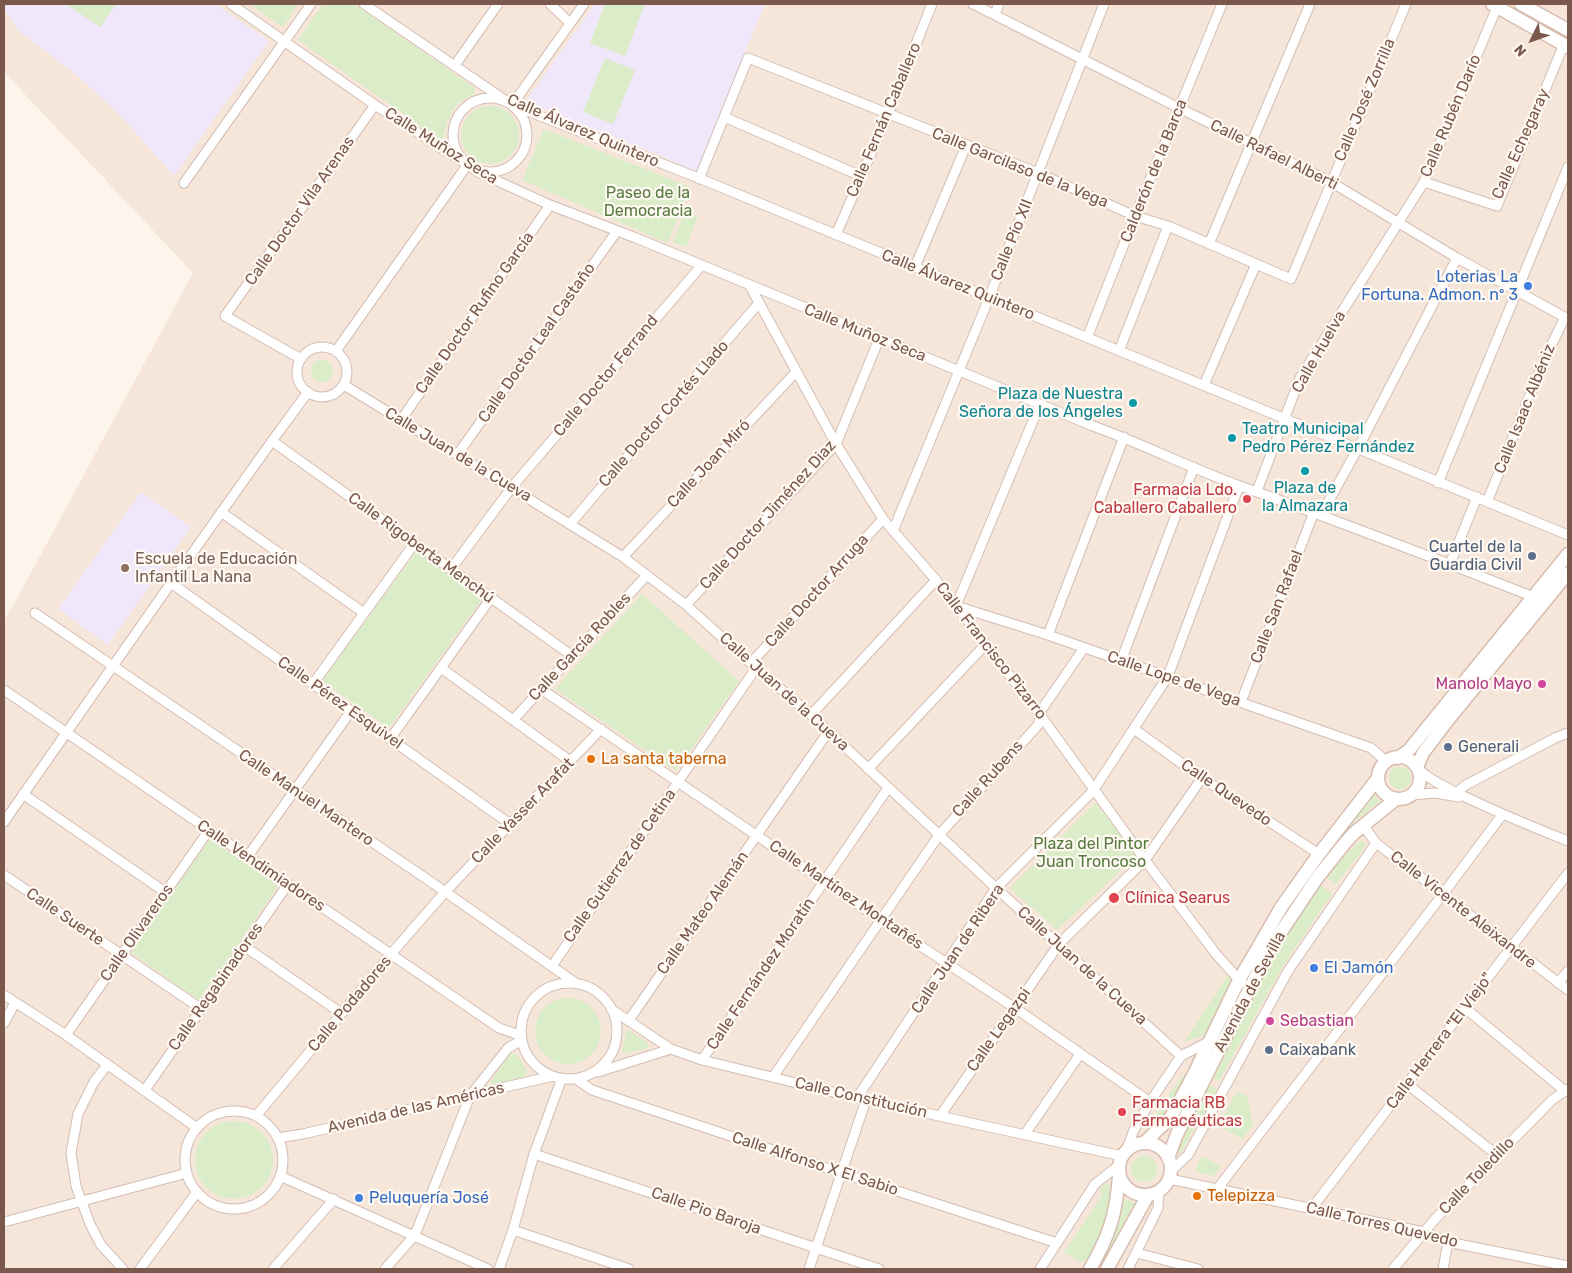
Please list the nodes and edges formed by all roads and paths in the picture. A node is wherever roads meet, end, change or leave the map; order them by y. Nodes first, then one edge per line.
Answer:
1 (231, 4) edge
2 (311, 4) edge
3 (364, 4) edge
4 (498, 4) edge
5 (550, 4) edge
6 (584, 4) edge
7 (932, 4) edge
8 (973, 4) edge
9 (999, 4) edge
10 (1104, 4) edge
11 (1222, 4) edge
12 (1310, 4) edge
13 (1406, 4) edge
14 (1521, 4) edge
15 (1494, 5) edge
16 (995, 14) junction
17 (570, 23) junction
18 (1568, 30) edge
19 (285, 41) junction
20 (1566, 46) edge
21 (1082, 58) junction
22 (455, 65) junction
23 (375, 105) junction
24 (512, 105) junction
25 (1178, 108) junction
26 (888, 114) junction
27 (724, 117) junction
28 (1251, 143) junction
29 (966, 146) junction
30 (468, 164) junction
31 (1568, 167) edge
32 (1038, 173) junction
33 (861, 176) junction
34 (699, 179) junction
35 (1331, 182) junction
36 (1424, 182) junction
37 (184, 183) dead end
38 (550, 205) junction
39 (1135, 216) junction
40 (1398, 222) junction
41 (1168, 226) junction
42 (617, 231) junction
43 (836, 236) junction
44 (1209, 244) junction
45 (1457, 258) junction
46 (1256, 264) junction
47 (701, 266) junction
48 (915, 267) junction
49 (1291, 279) joint
50 (750, 286) junction
51 (1518, 291) junction
52 (989, 298) junction
53 (758, 304) junction
54 (1567, 318) edge
55 (1088, 338) junction
56 (879, 339) junction
57 (336, 351) junction
58 (1120, 351) junction
59 (301, 359) junction
60 (959, 371) junction
61 (796, 372) junction
62 (344, 385) junction
63 (1204, 385) junction
64 (308, 392) junction
65 (1040, 404) junction
66 (400, 420) junction
67 (1284, 420) junction
68 (1124, 437) junction
69 (272, 441) junction
70 (836, 444) junction
71 (1357, 450) junction
72 (458, 455) junction
73 (1194, 467) junction
74 (1438, 483) junction
75 (1239, 486) junction
76 (512, 487) junction
77 (1257, 491) junction
78 (1477, 498) junction
79 (1487, 502) junction
80 (221, 512) junction
81 (1314, 512) junction
82 (883, 519) junction
83 (570, 524) junction
84 (893, 531) junction
85 (1568, 536) edge
86 (414, 544) junction
87 (1568, 554) edge
88 (623, 556) junction
89 (1450, 564) junction
90 (451, 569) junction
91 (1568, 574) edge
92 (647, 575) junction
93 (936, 580) junction
94 (171, 583) junction
95 (1534, 597) junction
96 (490, 598) junction
97 (686, 605) junction
98 (956, 606) junction
99 (35, 613) dead end
100 (364, 613) junction
101 (1048, 635) junction
102 (985, 645) junction
103 (1084, 648) junction
104 (571, 656) junction
105 (1121, 661) junction
106 (754, 665) junction
107 (113, 666) junction
108 (441, 668) junction
109 (1168, 676) junction
110 (313, 684) junction
111 (4, 690) edge
112 (541, 690) junction
113 (1240, 702) junction
114 (351, 711) junction
115 (811, 715) junction
116 (1041, 716) junction
117 (513, 720) junction
118 (601, 729) junction
119 (1134, 729) junction
120 (67, 732) junction
121 (828, 732) junction
122 (1568, 733) edge
123 (390, 739) junction
124 (1392, 760) junction
125 (570, 761) junction
126 (868, 768) junction
127 (1418, 768) junction
128 (1202, 778) junction
129 (1378, 778) junction
130 (679, 782) junction
131 (888, 788) junction
132 (295, 790) junction
133 (1094, 791) junction
134 (23, 794) junction
135 (1412, 795) junction
136 (1461, 795) junction
137 (1396, 799) junction
138 (1502, 815) junction
139 (4, 822) edge
140 (510, 824) junction
141 (1363, 825) junction
142 (209, 830) junction
143 (938, 834) junction
144 (757, 835) junction
145 (1568, 841) edge
146 (1376, 843) junction
147 (1319, 854) junction
148 (248, 856) junction
149 (1145, 860) junction
150 (1568, 873) edge
151 (4, 875) edge
152 (824, 880) junction
153 (288, 884) junction
154 (996, 888) junction
155 (165, 892) junction
156 (445, 892) junction
157 (1444, 894) junction
158 (881, 920) junction
159 (1059, 944) junction
160 (244, 946) junction
161 (1511, 946) junction
162 (391, 954) junction
163 (121, 956) junction
164 (948, 963) junction
165 (552, 966) junction
166 (1568, 971) edge
167 (1239, 980) junction
168 (1558, 982) junction
169 (577, 984) junction
170 (1568, 990) edge
171 (4, 995) edge
172 (15, 1003) junction
173 (1241, 1005) junction
174 (200, 1008) junction
175 (1015, 1008) junction
176 (1465, 1008) junction
177 (611, 1009) junction
178 (341, 1013) junction
179 (629, 1020) junction
180 (4, 1023) edge
181 (66, 1035) junction
182 (522, 1038) junction
183 (1210, 1041) junction
184 (671, 1048) junction
185 (1080, 1054) junction
186 (1181, 1056) junction
187 (702, 1060) junction
188 (107, 1065) junction
189 (593, 1073) junction
190 (558, 1077) junction
191 (774, 1077) junction
192 (576, 1078) junction
193 (1407, 1084) junction
194 (145, 1090) junction
195 (1567, 1090) edge
196 (470, 1096) junction
197 (862, 1099) junction
198 (1150, 1102) junction
199 (256, 1116) junction
200 (940, 1116) junction
201 (196, 1128) junction
202 (1025, 1134) junction
203 (278, 1138) junction
204 (1144, 1143) junction
205 (534, 1154) junction
206 (1497, 1155) junction
207 (1121, 1162) junction
208 (187, 1174) junction
209 (842, 1174) junction
210 (280, 1176) junction
211 (1162, 1179) junction
212 (1218, 1188) junction
213 (197, 1192) junction
214 (334, 1199) junction
215 (80, 1202) junction
216 (1312, 1208) junction
217 (4, 1222) edge
218 (513, 1230) junction
219 (1424, 1232) junction
220 (415, 1235) junction
221 (1448, 1242) junction
222 (1057, 1243) junction
223 (816, 1248) junction
224 (1137, 1253) junction
225 (1565, 1265) edge
226 (123, 1269) edge
227 (140, 1269) edge
228 (273, 1269) edge
229 (385, 1269) edge
230 (488, 1269) edge
231 (499, 1269) edge
232 (629, 1269) edge
233 (809, 1269) edge
234 (879, 1269) edge
235 (1040, 1269) edge
236 (1090, 1269) edge
237 (1107, 1269) edge
238 (1128, 1269) edge
239 (1198, 1269) edge
240 (1393, 1269) edge
241 (1443, 1269) edge

1 - 19 street, Calle Muñoz Seca
2 - 19 street
3 - 22 street, Calle Álvarez Quintero
4 - 22 street
5 - 17 street
6 - 17 street
7 - 26 street, Calle Fernán Caballero
8 - 16 street, Calle Rafael Alberti
9 - 16 street
10 - 21 street, Calle Pío XII
11 - 25 street, Calderón de la Barca
12 - 28 street
13 - 35 street, Calle José Zorrilla
14 - 18 main road
15 - 20 main road
15 - 36 street, Calle Rubén Darío
16 - 21 street, Calle Rafael Alberti
17 - 24 street
19 - 23 street, Calle Muñoz Seca
19 - 37 street
20 - 36 street, Calle Echegaray
21 - 25 street, Calle Rafael Alberti
21 - 32 street, Calle Pío XII
22 - 24 street, Calle Álvarez Quintero
23 - 30 street, Calle Muñoz Seca
23 - 59 street, Calle Doctor Vila Arenas
24 - 30 street
24 - 30 street
24 - 34 street, Calle Álvarez Quintero
25 - 28 street, Calle Rafael Alberti
25 - 39 street, Calderón de la Barca
26 - 27 street, Calle Garcilaso de la Vega
26 - 29 street, Calle Garcilaso de la Vega
26 - 33 street, Calle Fernán Caballero
27 - 33 street
27 - 34 street
28 - 35 street, Calle Rafael Alberti
28 - 44 street
29 - 32 street, Calle Garcilaso de la Vega
29 - 48 street
30 - 38 street, Calle Muñoz Seca
30 - 57 street
31 - 51 street
32 - 39 street, Calle Garcilaso de la Vega
32 - 52 street, Calle Pío XII
33 - 43 street, Calle Fernán Caballero
34 - 43 street, Calle Álvarez Quintero
35 - 40 street, Calle Rafael Alberti
35 - 49 street, Calle José Zorrilla
36 - 40 street, Calle Rubén Darío
38 - 42 street, Calle Muñoz Seca
38 - 66 street, Calle Doctor Rufino García
39 - 41 street, Calle Garcilaso de la Vega
39 - 55 street, Calderón de la Barca
40 - 45 street, Calle Rafael Alberti
40 - 67 street, Calle Huelva
41 - 44 street, Calle Garcilaso de la Vega
41 - 58 street
42 - 47 street, Calle Muñoz Seca
42 - 72 street, Calle Doctor Leal Castaño
43 - 48 street, Calle Álvarez Quintero
44 - 46 street, Calle Garcilaso de la Vega
45 - 51 street, Calle Rafael Alberti
45 - 71 street
46 - 49 street, Calle Garcilaso de la Vega
46 - 63 street
47 - 50 street, Calle Muñoz Seca
47 - 76 street, Calle Doctor Ferrand
48 - 52 street, Calle Álvarez Quintero
50 - 53 street, Calle Francisco Pizarro
50 - 56 street, Calle Muñoz Seca
51 - 54 street, Calle Rafael Alberti
51 - 74 street
52 - 55 street, Calle Álvarez Quintero
52 - 60 street, Calle Pío XII
53 - 61 street, Calle Francisco Pizarro
53 - 83 street, Calle Doctor Cortés Llado
54 - 79 street, Calle Isaac Albéniz
55 - 58 street, Calle Álvarez Quintero
56 - 60 street, Calle Muñoz Seca
56 - 70 street, Calle Doctor Jiménez Diaz
57 - 59 street
57 - 62 street
58 - 63 street, Calle Álvarez Quintero
59 - 64 street
60 - 65 street, Calle Muñoz Seca
60 - 84 street, Calle Pío XII
61 - 70 street, Calle Francisco Pizarro
61 - 88 street, Calle Joan Miró
62 - 64 street
62 - 66 street, Calle Juan de la Cueva
63 - 67 street, Calle Álvarez Quintero
64 - 69 street
65 - 68 street, Calle Muñoz Seca
65 - 98 street
66 - 72 street, Calle Juan de la Cueva
67 - 71 street, Calle Álvarez Quintero
67 - 77 street, Calle Huelva
68 - 73 street, Calle Muñoz Seca
68 - 101 street
69 - 80 street
69 - 86 street, Calle Rigoberta Menchú
70 - 82 street, Calle Francisco Pizarro
70 - 97 street, Calle Doctor Jiménez Diaz
71 - 74 street, Calle Álvarez Quintero
71 - 81 street
72 - 76 street, Calle Juan de la Cueva
73 - 75 street, Calle Muñoz Seca
73 - 105 street
74 - 78 street, Calle Álvarez Quintero
75 - 77 street, Calle Muñoz Seca
75 - 109 street, Calle Juan de Ribera
76 - 83 street, Calle Juan de la Cueva
76 - 90 street, Calle Doctor Ferrand
77 - 81 street, Calle Muñoz Seca
78 - 79 street, Calle Álvarez Quintero
78 - 89 street
79 - 85 street, Calle Álvarez Quintero
80 - 94 street
80 - 100 street
81 - 89 street, Calle Muñoz Seca
81 - 113 street, Calle San Rafael
82 - 84 street, Calle Francisco Pizarro
82 - 106 street, Calle Doctor Arruga
83 - 88 street, Calle Juan de la Cueva
84 - 93 street, Calle Francisco Pizarro
86 - 90 street, Calle Rigoberta Menchú
86 - 100 street
87 - 95 main road
88 - 92 street, Calle Juan de la Cueva
89 - 95 street, Calle Muñoz Seca
90 - 96 street, Calle Rigoberta Menchú
91 - 127 main road
92 - 97 street, Calle Juan de la Cueva
92 - 104 street, Calle García Robles
93 - 98 street, Calle Francisco Pizarro
93 - 115 street
94 - 107 street
94 - 110 street, Calle Pérez Esquivel
95 - 124 main road
96 - 104 street, Calle Rigoberta Menchú
96 - 108 street
97 - 106 street, Calle Juan de la Cueva
98 - 101 street, Calle Lope de Vega
98 - 102 street, Calle Francisco Pizarro
99 - 107 street, Calle Manuel Mantero
100 - 110 street
101 - 103 street, Calle Lope de Vega
102 - 116 street, Calle Francisco Pizarro
102 - 126 street
103 - 105 street, Calle Lope de Vega
103 - 116 street, Calle Rubens
104 - 112 street, Calle García Robles
105 - 109 street, Calle Lope de Vega
106 - 115 street, Calle Juan de la Cueva
106 - 130 street, Calle Gutierrez de Cetina
107 - 120 street
107 - 132 street, Calle Manuel Mantero
108 - 117 street
108 - 123 street
109 - 113 street, Calle Lope de Vega
109 - 119 street, Calle Juan de Ribera
110 - 114 street, Calle Pérez Esquivel
111 - 120 street, Calle Vendimiadores
112 - 117 street, Calle García Robles
112 - 118 street, Calle Martínez Montañés
113 - 124 street, Calle Lope de Vega
114 - 123 street, Calle Pérez Esquivel
114 - 132 street
115 - 121 street, Calle Juan de la Cueva
116 - 133 street, Calle Francisco Pizarro
116 - 143 street, Calle Rubens
117 - 125 street
118 - 125 street, Calle Yasser Arafat
118 - 130 street, Calle Martínez Montañés
119 - 128 street, Calle Quevedo
119 - 133 street, Calle Juan de Ribera
120 - 134 street
120 - 142 street, Calle Vendimiadores
121 - 126 street, Calle Juan de la Cueva
121 - 144 street, Calle Mateo Alemán
122 - 136 street
123 - 140 street, Calle Pérez Esquivel
124 - 127 main road
124 - 129 main road
125 - 140 street, Calle Yasser Arafat
126 - 131 street, Calle Juan de la Cueva
127 - 135 main road
127 - 136 street
128 - 147 street, Calle Quevedo
128 - 149 street, Calle Legazpi
129 - 137 main road
129 - 147 main road, Avenida de Sevilla
130 - 144 street, Calle Martínez Montañés
130 - 165 street, Calle Gutierrez de Cetina
131 - 143 street, Calle Juan de la Cueva
131 - 152 street, Calle Fernández Moratín
132 - 148 street
132 - 156 street, Calle Manuel Mantero
133 - 149 street, Calle Francisco Pizarro
133 - 154 street, Calle Juan de Ribera
134 - 139 street
134 - 155 street
135 - 136 street
135 - 137 main road
136 - 138 street
137 - 141 main road, Avenida de Sevilla
138 - 145 street
138 - 157 street
140 - 156 street, Calle Yasser Arafat
141 - 146 street, Calle Vicente Aleixandre
141 - 173 main road, Avenida de Sevilla
142 - 148 street, Calle Vendimiadores
142 - 155 street, Calle Olivareros
143 - 154 street, Calle Juan de la Cueva
143 - 158 street, Calle Rubens
144 - 152 street, Calle Martínez Montañés
144 - 179 street, Calle Mateo Alemán
146 - 157 street, Calle Vicente Aleixandre
146 - 211 street, Avenida de Sevilla
147 - 167 main road, Avenida de Sevilla
148 - 153 street, Calle Vendimiadores
149 - 159 street, Calle Legazpi
149 - 167 street, Calle Francisco Pizarro
150 - 161 street, Calle Herrera "El Viejo"
151 - 163 street, Calle Suerte
152 - 158 street, Calle Martínez Montañés
152 - 187 street, Calle Fernández Moratín
153 - 160 street, Calle Regabinadores
153 - 162 street, Calle Vendimiadores
154 - 159 street, Calle Juan de la Cueva
154 - 164 street, Calle Juan de Ribera
155 - 163 street, Calle Olivareros
156 - 162 street, Calle Podadores
156 - 165 street, Calle Manuel Mantero
157 - 161 street, Calle Vicente Aleixandre
157 - 212 street
158 - 164 street, Calle Martínez Montañés
158 - 191 street, Calle Rubens
159 - 175 street, Calle Legazpi
159 - 186 street, Calle Juan de la Cueva
160 - 174 street, Calle Regabinadores
160 - 178 street
161 - 168 street, Calle Vicente Aleixandre
161 - 176 street, Calle Herrera "El Viejo"
162 - 178 street, Calle Podadores
162 - 182 street, Calle Vendimiadores
163 - 174 street, Calle Suerte
163 - 181 street, Calle Olivareros
164 - 175 street, Calle Martínez Montañés
164 - 197 street, Calle Juan de Ribera
165 - 169 street, Calle Manuel Mantero
166 - 168 street
167 - 173 street
167 - 183 main road, Avenida de Sevilla
168 - 170 street, Calle Vicente Aleixandre
169 - 177 street
169 - 182 street
171 - 172 street
172 - 180 street
172 - 181 street
173 - 211 main road, Avenida de Sevilla
174 - 194 street, Calle Regabinadores
175 - 185 street, Calle Martínez Montañés
175 - 200 street, Calle Legazpi
176 - 193 street, Calle Herrera "El Viejo"
176 - 195 street
177 - 179 street, Calle Constitución
177 - 189 street
178 - 199 street, Calle Podadores
179 - 184 street, Calle Constitución
181 - 188 street
182 - 190 street
182 - 196 street
183 - 186 street, Avenida de Sevilla
183 - 204 main road, Avenida de Sevilla
184 - 187 street, Calle Constitución
184 - 189 street
185 - 198 street, Calle Martínez Montañés
185 - 202 street
186 - 198 street, Avenida de Sevilla
187 - 191 street, Calle Constitución
188 - 194 street
188 - 215 street
189 - 192 street
190 - 192 street
190 - 196 street, Avenida de las Américas
190 - 205 street
191 - 197 street, Calle Constitución
192 - 209 street, Calle Alfonso X El Sabio
193 - 206 street
193 - 216 street, Calle Herrera "El Viejo"
194 - 201 street
195 - 206 street, Calle Toledillo
196 - 203 street, Avenida de las Américas
196 - 220 street
197 - 200 street, Calle Constitución
197 - 209 street, Calle Juan de Ribera
198 - 207 street, Avenida de Sevilla
199 - 201 street
199 - 203 street
200 - 202 street, Calle Constitución
201 - 208 street
202 - 207 street, Calle Constitución
203 - 210 street
204 - 207 main road
204 - 211 main road
205 - 218 street
205 - 223 street, Calle Pio Baroja
206 - 219 street, Calle Toledillo
207 - 211 main road
207 - 222 street
207 - 236 main road, Avenida de Sevilla
208 - 213 street
208 - 215 street
209 - 222 street, Calle Alfonso X El Sabio
209 - 223 street, Calle Juan de Ribera
210 - 213 street
210 - 214 street
211 - 212 street, Calle Torres Quevedo
211 - 224 street, Avenida de Sevilla
211 - 237 main road, Avenida de Sevilla
212 - 216 street, Calle Torres Quevedo
213 - 227 street
214 - 220 street
214 - 228 street
215 - 217 street
215 - 226 street
216 - 219 street, Calle Torres Quevedo
218 - 231 street
218 - 232 street
219 - 221 street, Calle Torres Quevedo
219 - 240 street, Calle Toledillo
220 - 229 street
220 - 230 street
221 - 225 street, Calle Torres Quevedo
221 - 241 street
222 - 235 street
223 - 233 street, Calle Juan de Ribera
223 - 234 street, Calle Pio Baroja
224 - 238 street, Avenida de Sevilla
224 - 239 street

